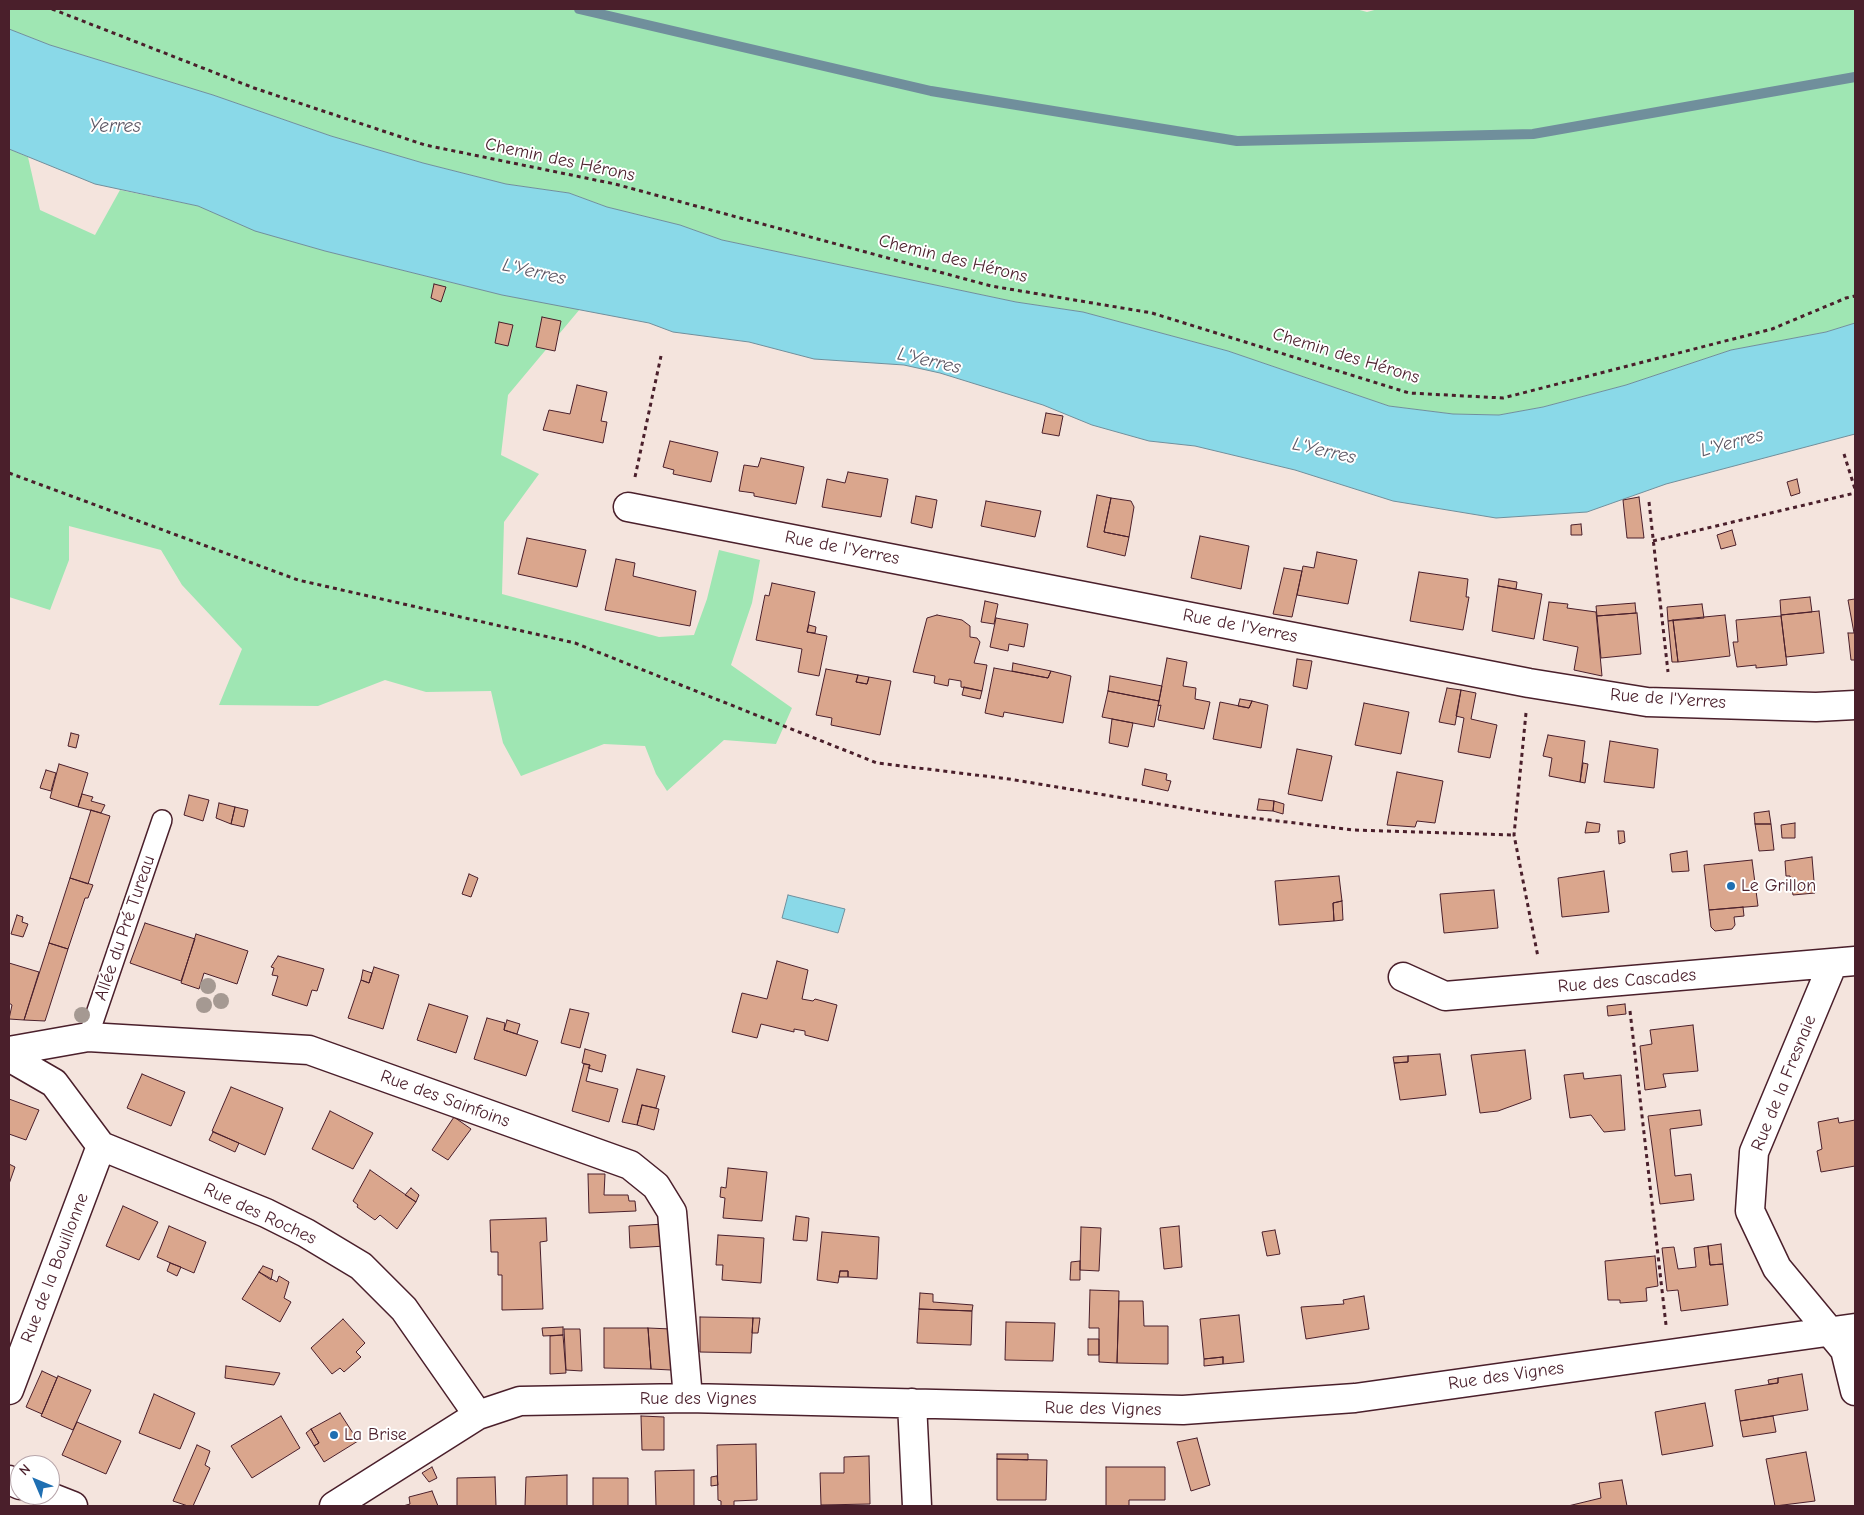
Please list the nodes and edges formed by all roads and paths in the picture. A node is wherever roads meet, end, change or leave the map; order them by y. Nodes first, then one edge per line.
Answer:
1 (52, 9) edge
2 (1855, 296) edge
3 (661, 356) dead end
4 (1844, 454) dead end
5 (637, 469) dead end
6 (9, 473) edge
7 (1855, 489) edge
8 (1855, 493) edge
9 (1649, 502) dead end
10 (628, 506) dead end
11 (1654, 542) junction
12 (1529, 683) junction
13 (1671, 703) junction
14 (1855, 705) edge
15 (162, 820) dead end
16 (1514, 835) junction
17 (1844, 962) edge
18 (1403, 976) dead end
19 (1544, 988) junction
20 (1632, 1020) dead end
21 (88, 1037) junction
22 (9, 1051) edge
23 (9, 1057) edge
24 (101, 1146) junction
25 (1842, 1330) edge
26 (1669, 1353) junction
27 (9, 1390) edge
28 (1855, 1391) edge
29 (688, 1398) junction
30 (912, 1403) junction
31 (478, 1415) junction
32 (60, 1501) edge
33 (73, 1506) edge
34 (334, 1506) edge
35 (917, 1506) edge

1 - 2 path, Chemin des Hérons
3 - 5 path
4 - 7 path
6 - 16 path
8 - 11 path
9 - 11 path
10 - 12 street, Rue de l'Yerres
11 - 13 path
12 - 13 street, Rue de l'Yerres
12 - 16 path
13 - 14 street, Rue de l'Yerres
15 - 21 lane, Allée du Pré Tureau
16 - 19 path
17 - 19 street, Rue des Cascades
17 - 25 street, Rue de la Fresnaie
18 - 19 street, Rue des Cascades
20 - 26 path
21 - 22 street, Rue des Sainfoins
21 - 29 street, Rue des Sainfoins
23 - 24 street
24 - 27 street, Rue de la Bouillonne
24 - 31 street, Rue des Roches
25 - 26 street, Rue des Vignes
25 - 28 street
26 - 30 street, Rue des Vignes
29 - 30 street, Rue des Vignes
29 - 31 street, Rue des Vignes
30 - 35 street
31 - 34 street, Rue des Vignes
32 - 33 street

